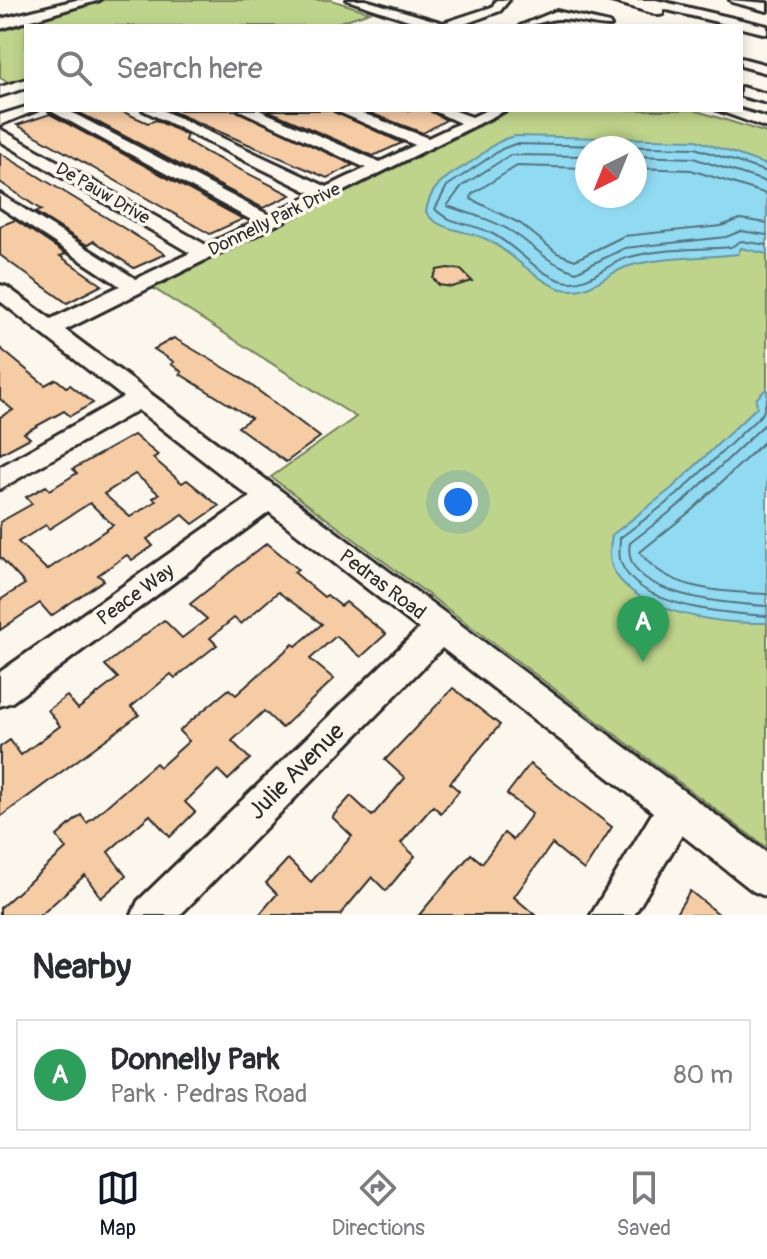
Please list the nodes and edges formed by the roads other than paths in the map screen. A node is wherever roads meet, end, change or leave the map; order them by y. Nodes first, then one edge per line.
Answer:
1 (71, 0) edge
2 (93, 0) edge
3 (353, 0) edge
4 (503, 0) edge
5 (614, 0) edge
6 (642, 0) edge
7 (736, 0) edge
8 (767, 7) edge
9 (767, 17) edge
10 (0, 18) edge
11 (0, 24) edge
12 (433, 24) edge
13 (453, 24) edge
14 (531, 24) edge
15 (596, 24) edge
16 (712, 24) edge
17 (718, 24) edge
18 (767, 30) edge
19 (746, 33) edge
20 (767, 37) edge
21 (743, 63) edge
22 (767, 69) edge
23 (24, 84) edge
24 (0, 92) edge
25 (743, 92) edge
26 (767, 99) edge
27 (24, 112) edge
28 (60, 112) edge
29 (154, 112) edge
30 (251, 112) edge
31 (346, 112) edge
32 (444, 112) edge
33 (495, 112) edge
34 (731, 112) edge
35 (0, 120) edge
36 (473, 123) junction
37 (767, 123) edge
38 (0, 134) edge
39 (428, 144) junction
40 (380, 168) junction
41 (327, 194) junction
42 (0, 199) edge
43 (269, 222) junction
44 (205, 253) junction
45 (135, 287) junction
46 (1, 293) edge
47 (49, 329) junction
48 (140, 398) junction
49 (0, 479) edge
50 (270, 497) junction
51 (441, 628) junction
52 (0, 691) edge
53 (677, 808) junction
54 (767, 877) edge
55 (152, 915) edge
56 (611, 915) edge

1 - 10 main road
2 - 11 main road
3 - 12 street
4 - 13 street
5 - 16 street
6 - 17 street
7 - 8 street
9 - 19 street
14 - 15 street
18 - 19 street
19 - 20 street
21 - 22 street
23 - 24 street
25 - 26 street
27 - 35 street
28 - 43 street
29 - 41 street
30 - 40 street
31 - 39 street
32 - 36 street
33 - 36 street, Donnelly Park Drive
34 - 37 street
36 - 39 street, Donnelly Park Drive
38 - 44 street, De Pauw Drive
39 - 40 street, Donnelly Park Drive
40 - 41 street, Donnelly Park Drive
41 - 43 street, Donnelly Park Drive
42 - 45 street
43 - 44 street, Donnelly Park Drive
44 - 45 street, Donnelly Park Drive
45 - 47 street, Donnelly Park Drive
46 - 47 street, Pedras Road
47 - 48 street, Pedras Road
48 - 49 street
48 - 50 street, Pedras Road
50 - 51 street, Pedras Road
50 - 52 street, Peace Way
51 - 53 street, Pedras Road
51 - 55 street, Julie Avenue
53 - 54 street, Pedras Road
53 - 56 street

